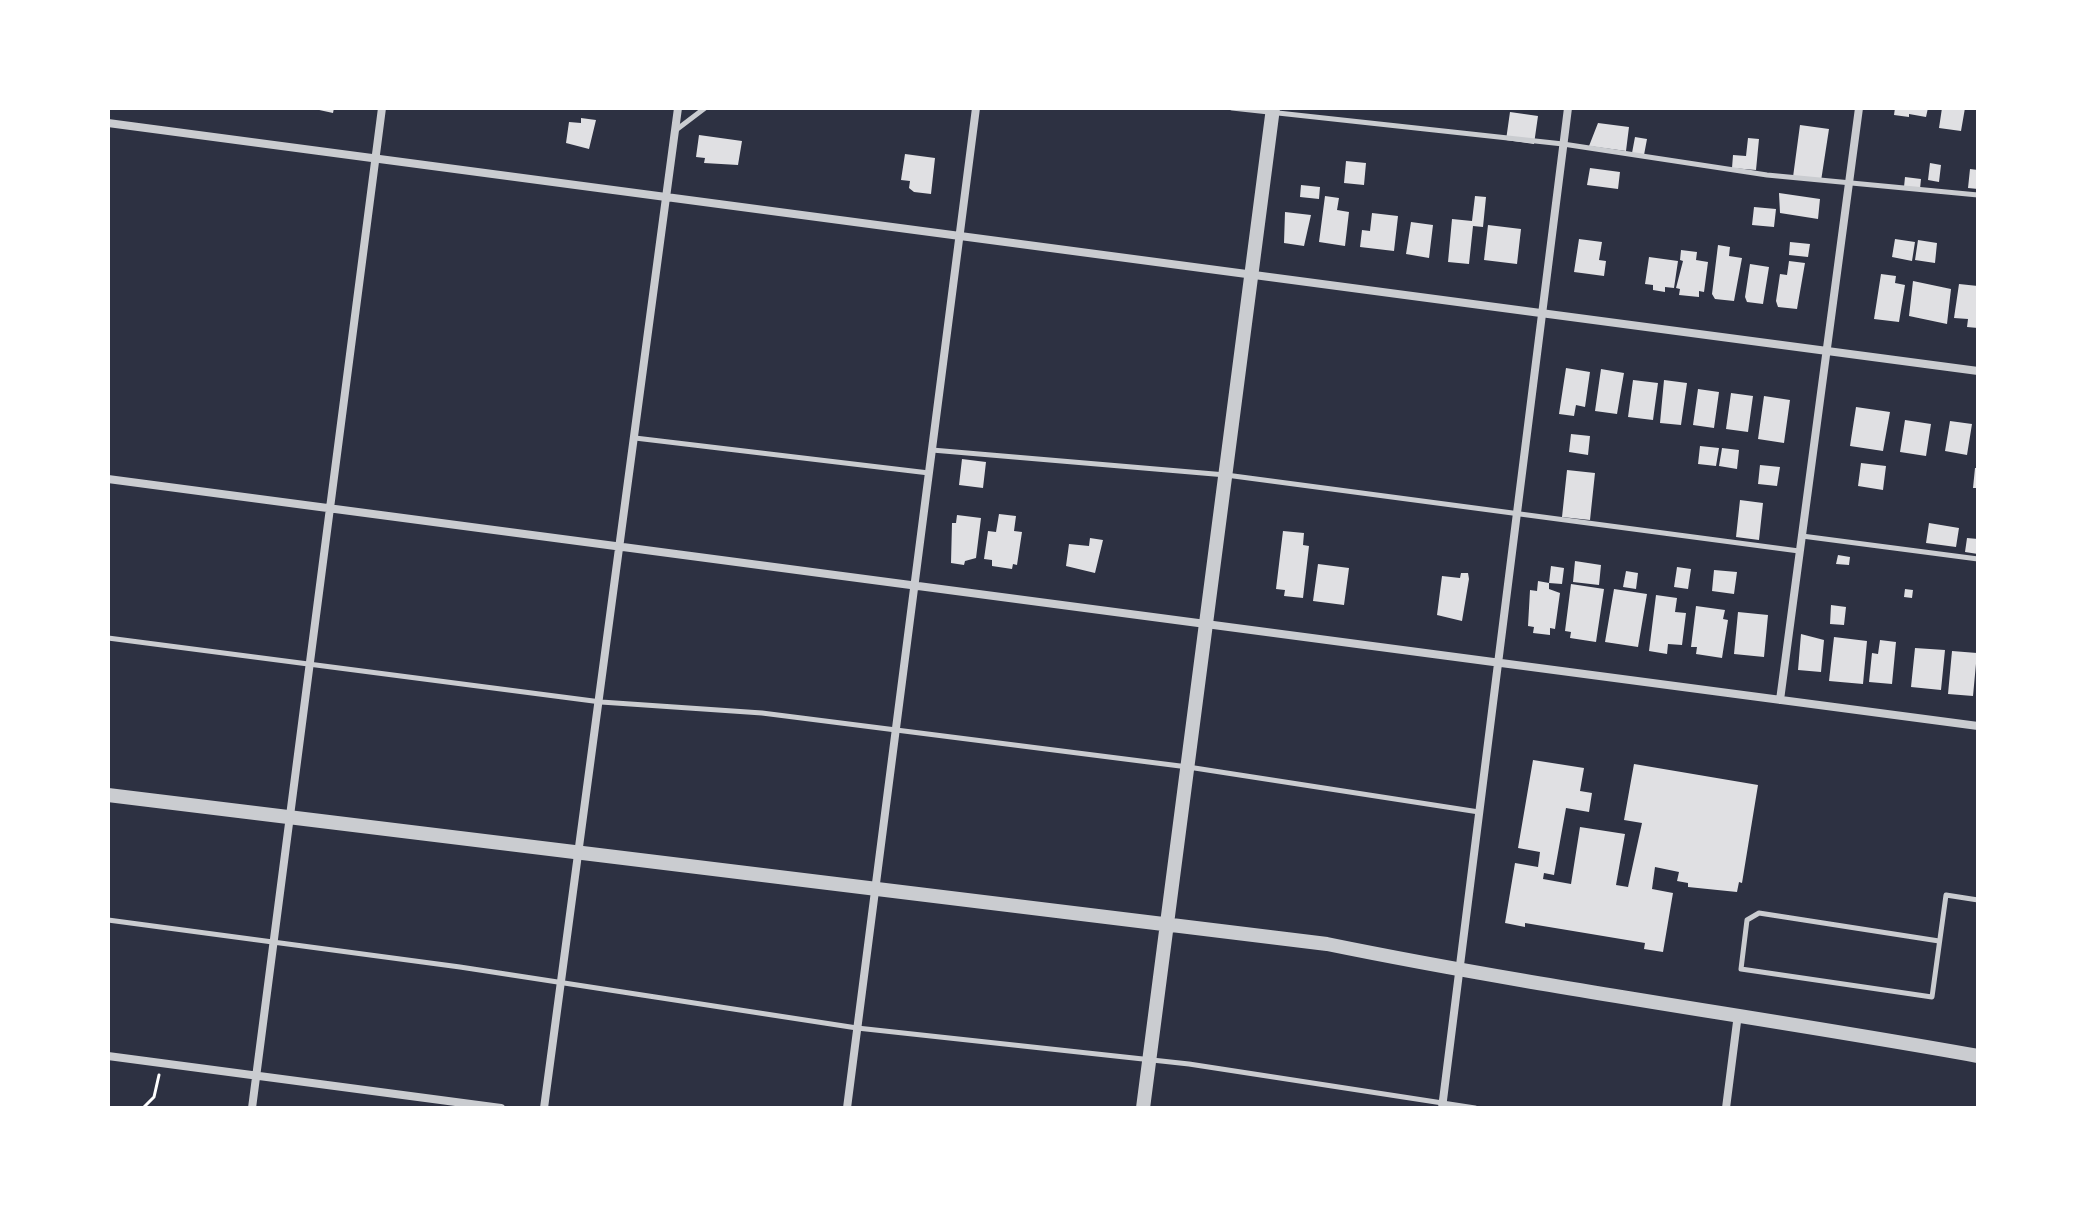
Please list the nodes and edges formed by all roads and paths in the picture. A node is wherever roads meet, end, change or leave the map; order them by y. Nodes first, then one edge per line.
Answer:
1 (382, 108) edge
2 (678, 108) edge
3 (705, 108) edge
4 (976, 108) edge
5 (1232, 108) edge
6 (1568, 108) edge
7 (1859, 108) edge
8 (1273, 110) edge
9 (108, 123) edge
10 (675, 131) junction
11 (1563, 144) junction
12 (375, 158) junction
13 (1849, 182) junction
14 (1978, 195) edge
15 (667, 197) junction
16 (959, 236) junction
17 (1252, 274) junction
18 (1542, 313) junction
19 (1827, 351) junction
20 (1978, 371) edge
21 (635, 438) junction
22 (932, 450) junction
23 (929, 473) junction
24 (1226, 475) junction
25 (108, 479) edge
26 (330, 509) junction
27 (1516, 515) junction
28 (1802, 536) junction
29 (621, 545) junction
30 (1800, 551) junction
31 (1978, 559) edge
32 (914, 588) junction
33 (1207, 624) junction
34 (108, 638) edge
35 (310, 664) junction
36 (1497, 664) junction
37 (1780, 700) junction
38 (601, 702) junction
39 (1978, 726) edge
40 (896, 731) junction
41 (1188, 767) junction
42 (108, 795) edge
43 (1479, 812) junction
44 (290, 818) junction
45 (581, 852) junction
46 (875, 888) junction
47 (1978, 900) edge
48 (108, 920) edge
49 (1168, 924) junction
50 (1939, 941) junction
51 (274, 942) junction
52 (1459, 971) junction
53 (562, 985) junction
54 (1738, 1013) junction
55 (857, 1028) junction
56 (108, 1056) edge
57 (1978, 1056) edge
58 (1149, 1060) junction
59 (162, 1063) junction
60 (256, 1075) junction
61 (1442, 1106) edge
62 (143, 1108) edge
63 (252, 1108) edge
64 (501, 1108) edge
65 (544, 1108) edge
66 (847, 1108) edge
67 (1143, 1108) edge
68 (1475, 1108) edge
69 (1726, 1108) edge

1 - 12 street
2 - 10 street
3 - 10 lane
4 - 16 street
5 - 8 lane
6 - 11 street
7 - 13 street
8 - 11 lane
8 - 17 street
9 - 12 street
10 - 15 street
11 - 13 lane
11 - 18 street
12 - 15 street
12 - 26 street
13 - 14 lane
13 - 19 street
15 - 16 street
15 - 21 street
16 - 17 street
16 - 22 street
17 - 18 street
17 - 24 street
18 - 19 street
18 - 27 street
19 - 20 street
19 - 28 street
21 - 23 lane
21 - 29 street
22 - 23 street
22 - 24 lane
23 - 32 street
24 - 27 lane
24 - 33 street
25 - 26 street
26 - 29 street
26 - 35 street
27 - 30 lane
27 - 36 street
28 - 30 street
28 - 31 lane
29 - 32 street
29 - 38 street
30 - 37 street
32 - 33 street
32 - 40 street
33 - 36 street
33 - 41 street
34 - 35 lane
35 - 38 lane
35 - 44 street
36 - 37 street
36 - 43 street
37 - 39 street
38 - 40 lane
38 - 45 street
40 - 41 lane
40 - 46 street
41 - 43 lane
41 - 49 street
42 - 44 street
43 - 52 street
44 - 45 street
44 - 51 street
45 - 46 street
45 - 53 street
46 - 49 street
46 - 55 street
47 - 50 lane
48 - 51 lane
49 - 52 street
49 - 58 street
50 - 50 lane
51 - 53 lane
51 - 60 street
52 - 54 street
52 - 61 street
53 - 55 lane
53 - 65 street
54 - 57 street
54 - 69 street
55 - 58 lane
55 - 66 street
56 - 59 street
58 - 61 lane
58 - 67 street
59 - 60 street
59 - 62 path
60 - 63 street
60 - 64 street
61 - 68 lane

